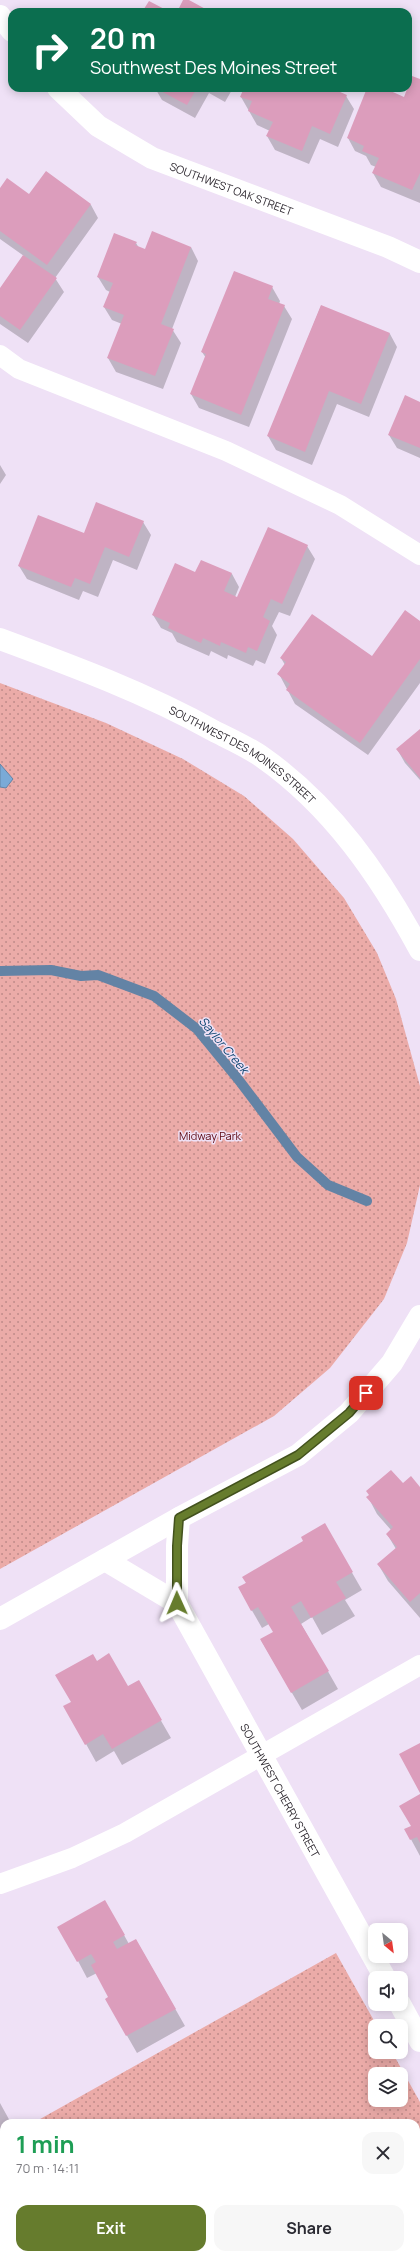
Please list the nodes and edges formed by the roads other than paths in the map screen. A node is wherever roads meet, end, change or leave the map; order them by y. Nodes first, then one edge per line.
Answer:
1 (0, 16) edge
2 (8, 26) edge
3 (62, 92) edge
4 (420, 262) edge
5 (0, 355) edge
6 (420, 555) edge
7 (0, 639) edge
8 (420, 950) edge
9 (420, 1316) edge
10 (179, 1518) junction
11 (105, 1560) junction
12 (177, 1603) junction
13 (0, 1619) edge
14 (420, 1665) edge
15 (262, 1754) junction
16 (0, 1884) edge
17 (381, 1971) edge
18 (404, 2011) edge
19 (420, 2041) edge

1 - 2 street
3 - 4 street, SOUTHWEST OAK STREET
5 - 6 lane
7 - 8 street, SOUTHWEST DES MOINES STREET
9 - 10 street
10 - 11 street
10 - 12 street, SOUTHWEST CHERRY STREET
11 - 12 street, SOUTHWEST CHERRY STREET
11 - 13 street
12 - 15 street, SOUTHWEST CHERRY STREET
14 - 15 lane
15 - 16 lane
15 - 17 street, SOUTHWEST CHERRY STREET
18 - 19 street

